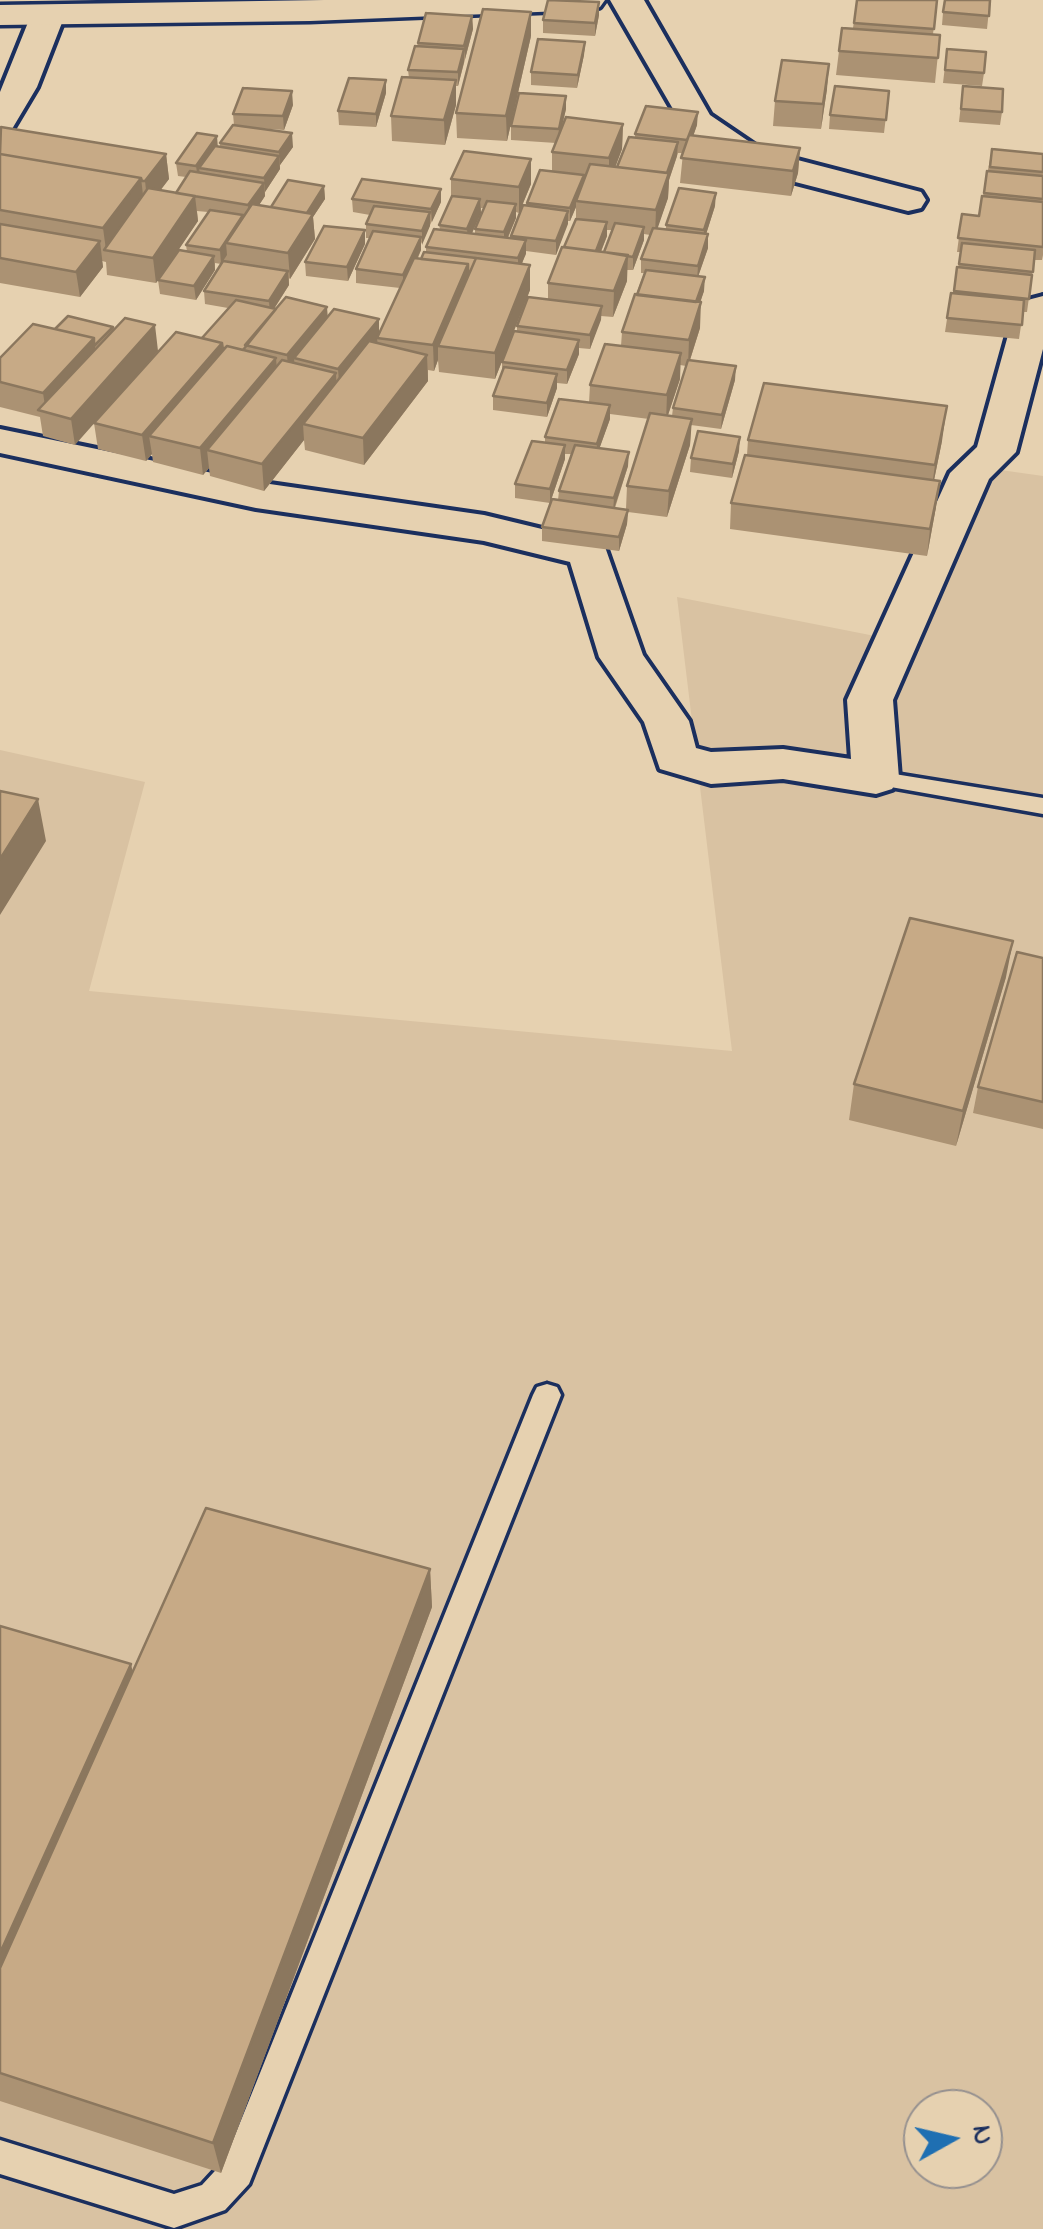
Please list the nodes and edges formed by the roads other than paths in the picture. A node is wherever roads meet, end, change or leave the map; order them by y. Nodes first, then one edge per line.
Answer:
1 (588, 0) edge
2 (626, 0) edge
3 (0, 15) edge
4 (48, 15) junction
5 (0, 122) edge
6 (908, 200) dead end
7 (1043, 308) edge
8 (1028, 396) edge
9 (0, 441) edge
10 (876, 778) junction
11 (1043, 806) edge
12 (547, 1395) dead end
13 (0, 2157) edge

1 - 4 main road
2 - 6 street
3 - 4 main road
4 - 5 street
7 - 8 street
8 - 10 street
9 - 10 street
10 - 11 lane
12 - 13 lane

